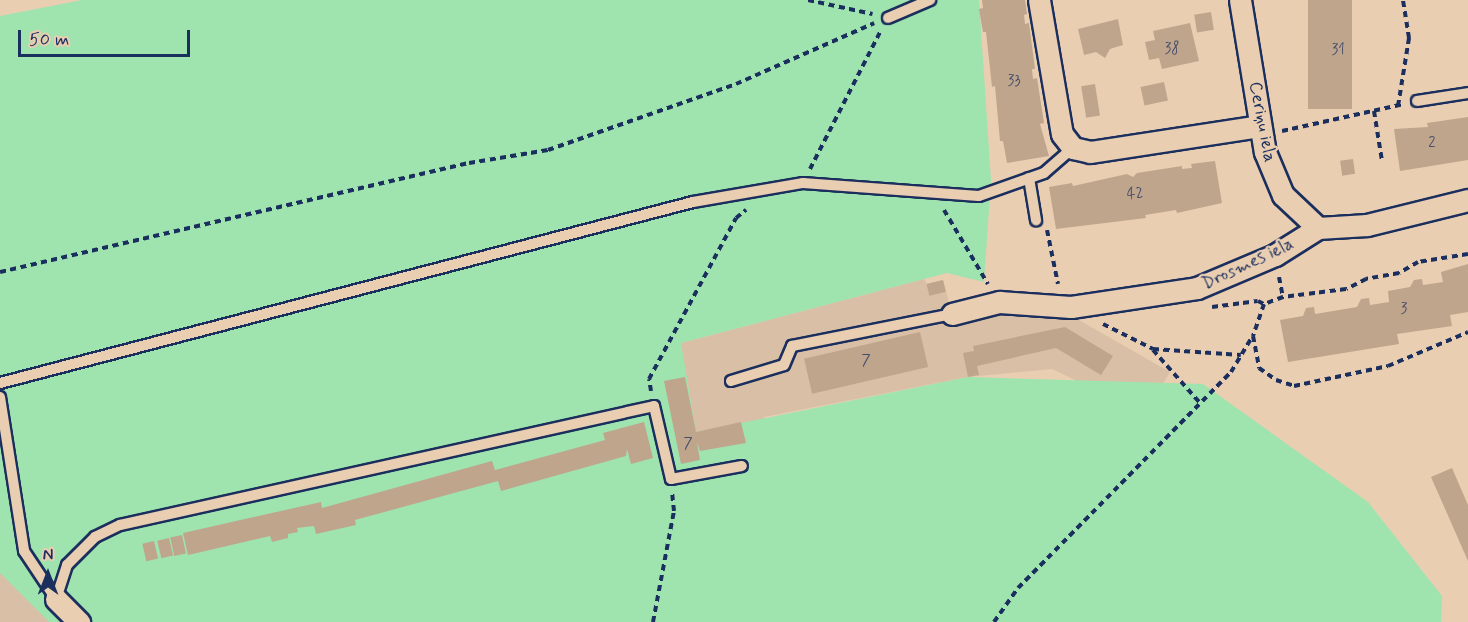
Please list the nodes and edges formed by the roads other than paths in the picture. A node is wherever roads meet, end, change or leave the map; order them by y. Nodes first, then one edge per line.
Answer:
1 (930, 0) edge
2 (1039, 0) edge
3 (1240, 0) edge
4 (888, 18) road end
5 (1468, 93) edge
6 (1418, 101) road end
7 (1261, 131) junction
8 (1073, 148) junction
9 (1029, 178) junction
10 (1468, 200) edge
11 (1035, 220) road end
12 (1318, 228) junction
13 (952, 314) joint
14 (731, 381) dead end
15 (0, 383) edge
16 (0, 397) edge
17 (742, 466) dead end
18 (56, 599) junction
19 (80, 622) edge

1 - 4 lane
2 - 8 street
3 - 7 street, Ceriņu iela
5 - 6 lane
7 - 8 street
7 - 12 street, Ceriņu iela
8 - 9 lane
9 - 11 lane
9 - 15 lane
10 - 12 street, Drosmes iela
12 - 13 street, Drosmes iela
13 - 14 lane
16 - 18 lane
17 - 18 lane
18 - 19 street

